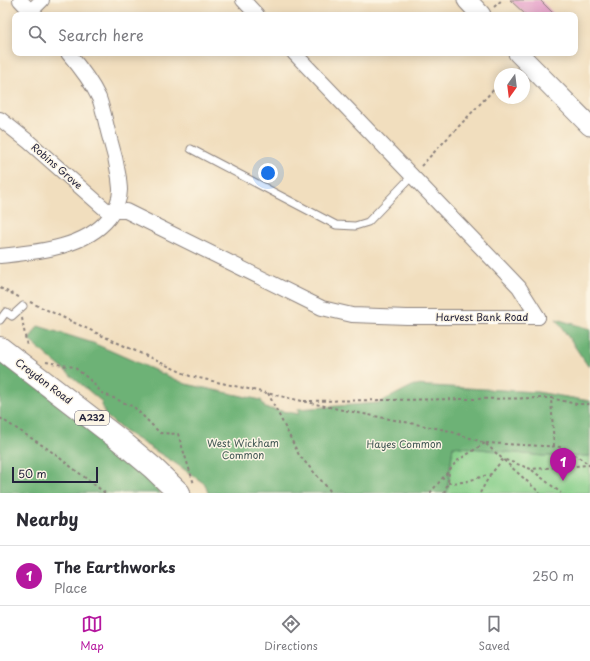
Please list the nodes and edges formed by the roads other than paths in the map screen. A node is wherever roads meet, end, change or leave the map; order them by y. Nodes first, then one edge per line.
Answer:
1 (20, 0) edge
2 (42, 0) edge
3 (243, 0) edge
4 (467, 0) edge
5 (31, 12) edge
6 (33, 12) edge
7 (255, 12) edge
8 (478, 12) edge
9 (71, 56) edge
10 (297, 56) edge
11 (521, 56) edge
12 (0, 119) edge
13 (590, 126) edge
14 (191, 149) dead end
15 (412, 176) junction
16 (114, 212) junction
17 (0, 256) edge
18 (22, 307) road end
19 (0, 320) edge
20 (0, 348) edge
21 (187, 489) edge

1 - 5 street
2 - 6 street
3 - 7 street
4 - 8 street
9 - 16 street
10 - 15 street, Harvest Bank Road
11 - 13 street
12 - 16 street, Robins Grove
14 - 15 lane
15 - 16 street, Harvest Bank Road
16 - 17 street
18 - 19 lane
20 - 21 highway, Croydon Road / A232

